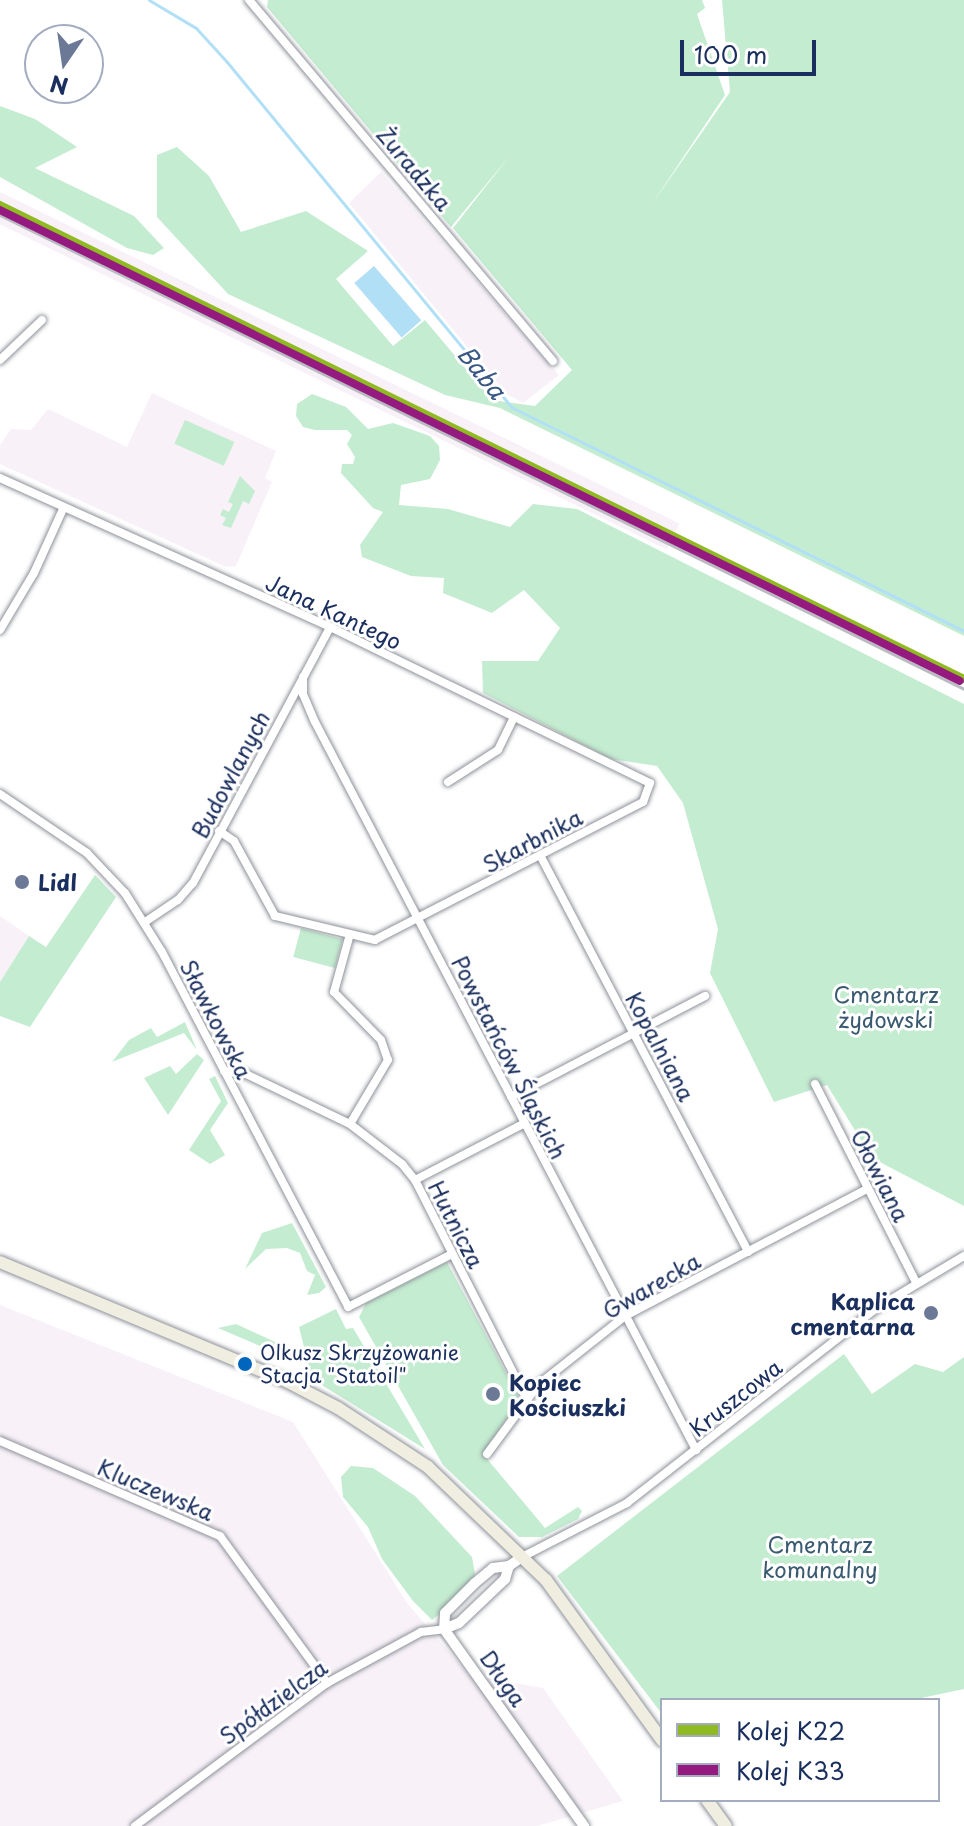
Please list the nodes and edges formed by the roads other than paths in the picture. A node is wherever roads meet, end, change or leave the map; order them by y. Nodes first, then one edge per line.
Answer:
1 (249, 0) edge
2 (42, 320) dead end
3 (0, 360) edge
4 (553, 361) dead end
5 (0, 478) edge
6 (64, 507) junction
7 (330, 627) junction
8 (0, 630) edge
9 (303, 677) junction
10 (514, 717) junction
11 (448, 782) dead end
12 (650, 783) joint
13 (0, 794) edge
14 (219, 831) junction
15 (541, 857) junction
16 (419, 919) junction
17 (145, 922) junction
18 (350, 934) junction
19 (705, 996) dead end
20 (635, 1035) junction
21 (224, 1071) junction
22 (815, 1084) dead end
23 (511, 1097) junction
24 (350, 1124) junction
25 (523, 1124) junction
26 (415, 1180) junction
27 (867, 1189) junction
28 (748, 1252) junction
29 (452, 1254) junction
30 (964, 1256) edge
31 (0, 1262) edge
32 (916, 1282) junction
33 (625, 1316) junction
34 (526, 1398) junction
35 (0, 1441) edge
36 (696, 1450) junction
37 (487, 1454) dead end
38 (522, 1557) junction
39 (509, 1566) junction
40 (444, 1629) junction
41 (327, 1683) junction
42 (660, 1737) edge
43 (708, 1802) edge
44 (135, 1826) edge
45 (584, 1826) edge
46 (726, 1826) edge

1 - 4 street, Żuradzka
2 - 3 street
5 - 6 street, Jana Kantego
6 - 7 street, Jana Kantego
6 - 8 street
7 - 9 street, Budowlanych
7 - 10 street, Jana Kantego
9 - 14 street, Budowlanych
9 - 16 street, Powstańców Śląskich
10 - 11 street
10 - 12 street, Jana Kantego
12 - 15 street, Skarbnika
13 - 17 street, Sławkowska
14 - 17 street, Budowlanych
14 - 18 street, Skarbnika
15 - 16 street, Skarbnika
15 - 20 street, Kopalniana
16 - 18 street, Skarbnika
16 - 23 street, Powstańców Śląskich
17 - 21 street, Sławkowska
18 - 24 street
19 - 20 street
20 - 23 street
20 - 28 street, Kopalniana
21 - 24 street, Hutnicza
21 - 29 street, Sławkowska
22 - 27 street, Ołowiana
23 - 25 street, Powstańców Śląskich
24 - 26 street, Hutnicza
25 - 26 street
25 - 33 street, Powstańców Śląskich
26 - 29 street, Hutnicza
27 - 28 street, Gwarecka
27 - 32 street, Ołowiana
28 - 33 street, Gwarecka
29 - 34 street, Hutnicza
30 - 32 street, Kruszcowa
31 - 38 main road
32 - 36 street, Kruszcowa
33 - 34 street, Gwarecka
33 - 36 street, Powstańców Śląskich
34 - 37 street, Gwarecka
35 - 41 street, Kluczewska
36 - 38 street, Kruszcowa
38 - 39 street
38 - 42 main road
39 - 40 street
39 - 40 street
40 - 41 street, Spółdzielcza
40 - 45 street, Długa
41 - 44 street, Spółdzielcza
43 - 46 main road

